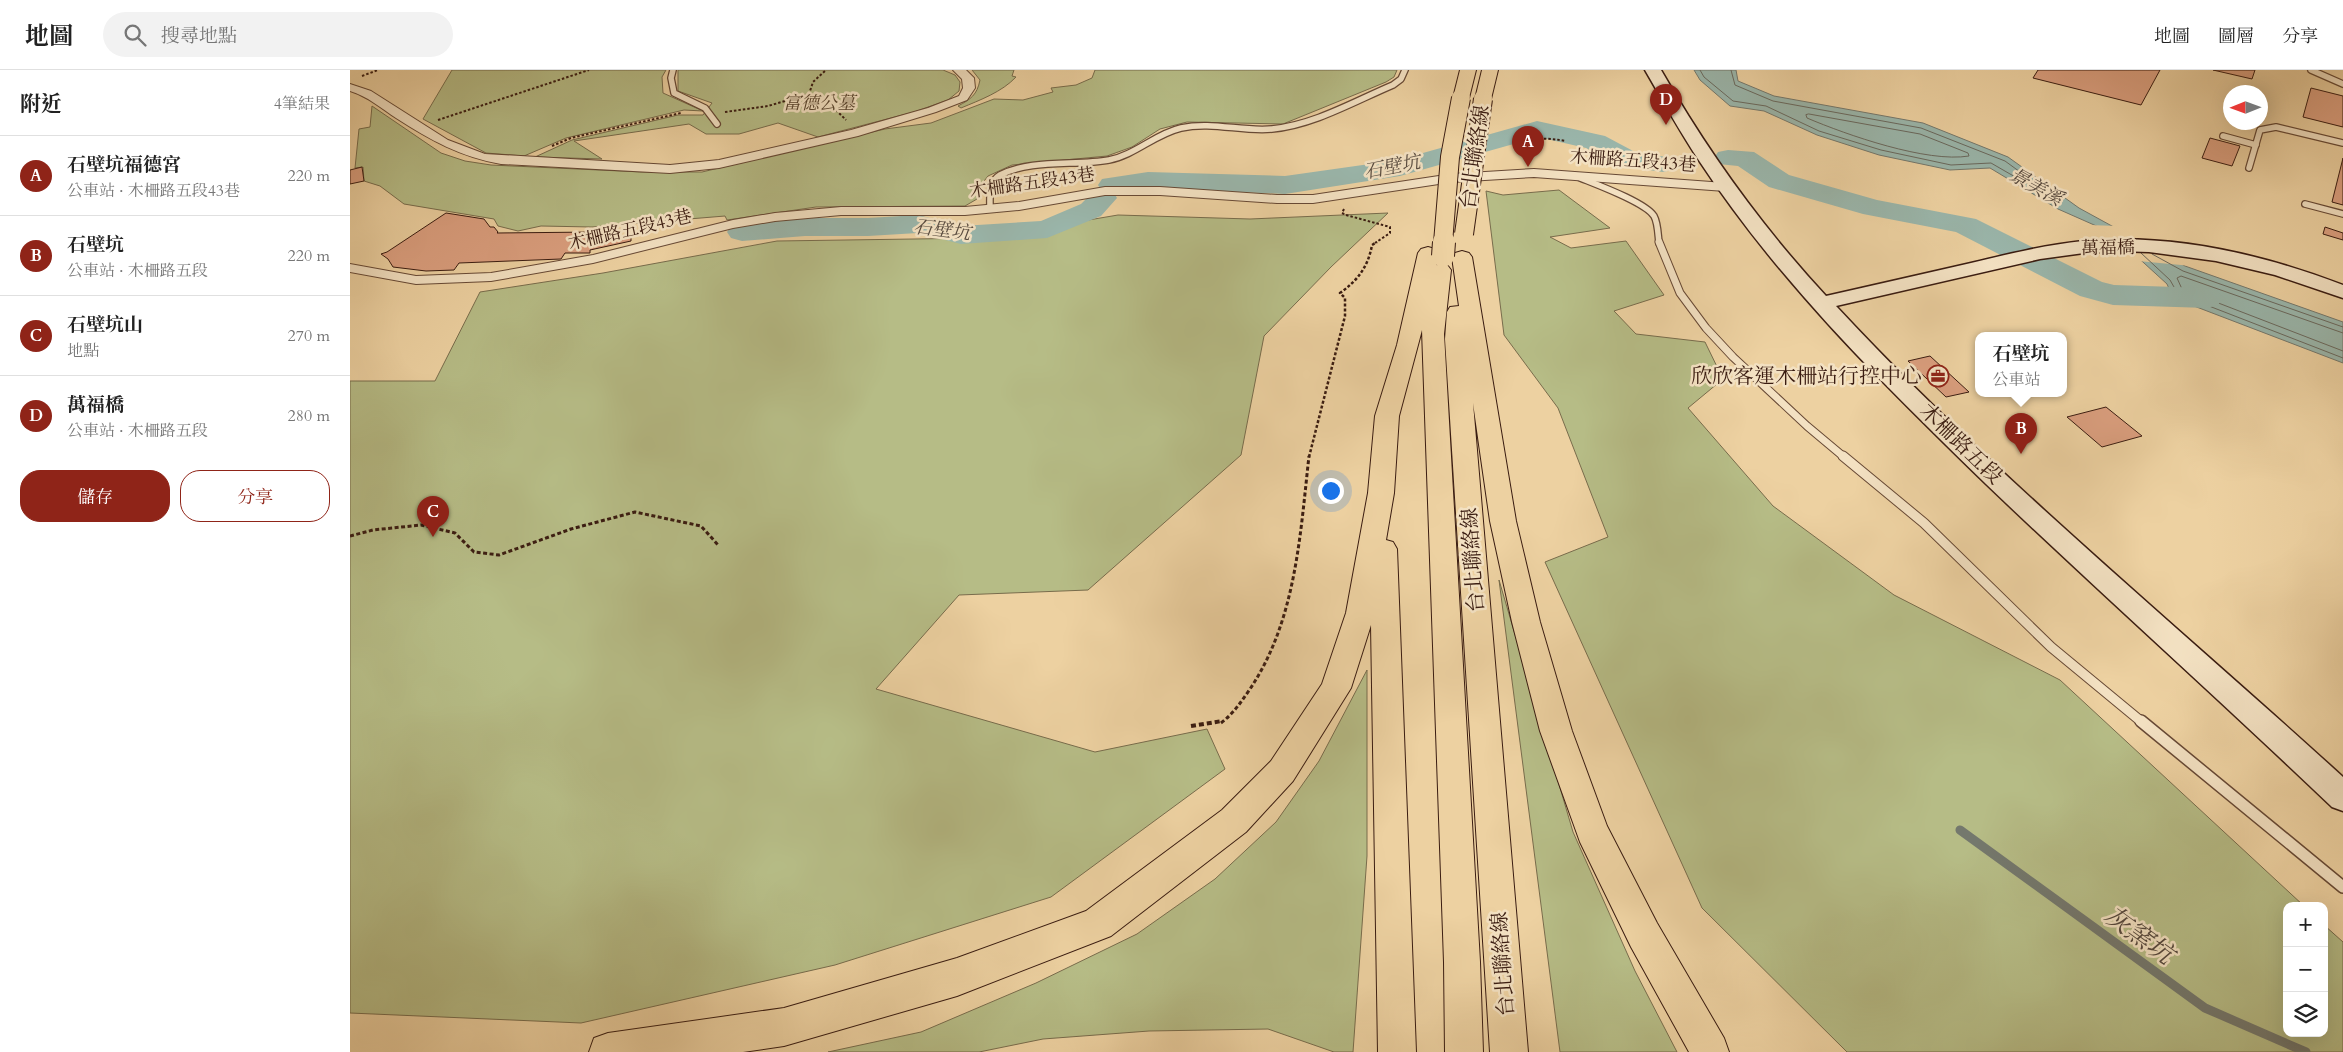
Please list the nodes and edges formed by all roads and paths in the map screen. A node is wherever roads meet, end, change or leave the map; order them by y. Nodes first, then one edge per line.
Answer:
1 (590, 70) edge
2 (673, 70) edge
3 (826, 70) edge
4 (959, 70) edge
5 (1405, 70) edge
6 (1468, 70) edge
7 (1490, 70) edge
8 (1653, 70) edge
9 (2311, 70) edge
10 (2324, 75) joint
11 (2343, 84) edge
12 (350, 86) edge
13 (809, 94) junction
14 (714, 113) junction
15 (717, 124) dead end
16 (417, 127) junction
17 (854, 133) junction
18 (2223, 136) dead end
19 (1566, 141) dead end
20 (2343, 143) edge
21 (2256, 145) junction
22 (523, 161) junction
23 (2249, 168) dead end
24 (1534, 173) junction
25 (1574, 175) junction
26 (1725, 187) junction
27 (1354, 194) junction
28 (2305, 204) dead end
29 (990, 209) junction
30 (2343, 214) edge
31 (1449, 250) junction
32 (350, 268) edge
33 (2340, 291) edge
34 (1822, 303) junction
35 (1381, 492) junction
36 (350, 536) edge
37 (719, 546) dead end
38 (1191, 726) dead end
39 (2275, 733) junction
40 (2343, 786) edge
41 (2343, 797) edge
42 (2343, 887) edge
43 (608, 1052) edge
44 (1397, 1052) edge
45 (1464, 1052) edge
46 (1509, 1052) edge
47 (1710, 1052) edge

1 - 16 path
2 - 14 lane
3 - 13 path
4 - 17 street
5 - 29 lane
6 - 31 highway, 台北聯絡線, bridge
7 - 31 highway, 台北聯絡線, bridge
8 - 26 main road, 木柵路五段
9 - 10 lane
10 - 11 lane
12 - 16 street
13 - 14 path
13 - 17 path
14 - 15 lane
14 - 22 path
16 - 22 street
17 - 22 street
18 - 21 lane
19 - 24 path
20 - 21 lane
21 - 23 lane
24 - 25 street, 木柵路五段43巷
24 - 27 street, 木柵路五段43巷
25 - 26 street, 木柵路五段43巷
25 - 42 lane
26 - 34 main road, 木柵路五段
27 - 29 street, 木柵路五段43巷
27 - 38 path
28 - 30 lane
29 - 32 street, 木柵路五段43巷
31 - 35 highway
31 - 45 highway, 台北聯絡線
31 - 46 highway, 台北聯絡線
31 - 47 highway
33 - 34 main road, 萬福橋
34 - 39 main road, 木柵路五段
35 - 43 highway
35 - 44 highway
36 - 37 path
39 - 40 main road, 木柵路五段
39 - 41 main road, 木柵路五段

